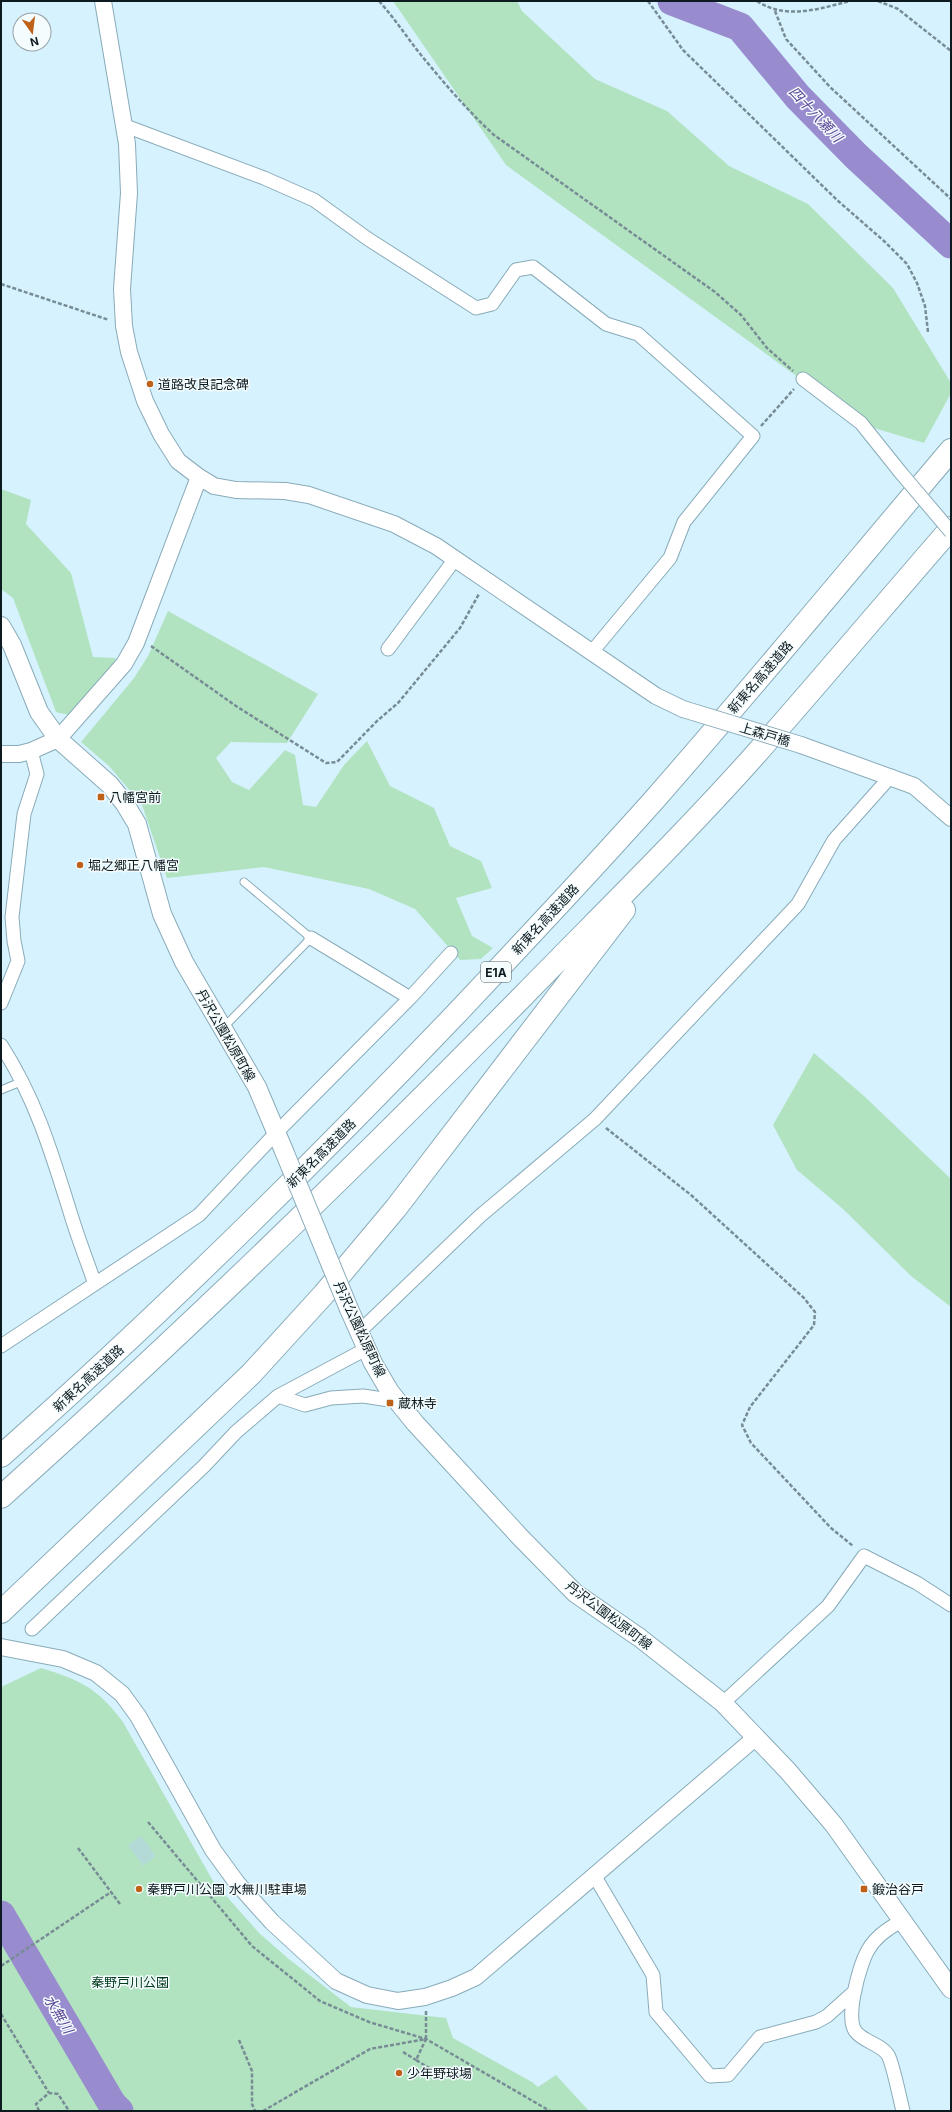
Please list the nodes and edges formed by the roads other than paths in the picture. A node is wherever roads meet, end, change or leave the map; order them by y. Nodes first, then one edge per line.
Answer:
1 (103, 1) edge
2 (123, 125) junction
3 (803, 379) road end
4 (951, 450) edge
5 (199, 477) junction
6 (951, 528) edge
7 (951, 532) edge
8 (454, 559) junction
9 (1, 626) edge
10 (388, 649) dead end
11 (591, 653) junction
12 (63, 734) junction
13 (31, 751) junction
14 (1, 754) edge
15 (891, 776) junction
16 (949, 812) edge
17 (691, 824) junction
18 (244, 882) dead end
19 (311, 938) junction
20 (451, 953) dead end
21 (410, 998) junction
22 (1, 1003) edge
23 (222, 1029) junction
24 (1, 1045) edge
25 (23, 1081) junction
26 (1, 1090) edge
27 (277, 1132) junction
28 (95, 1284) junction
29 (359, 1332) junction
30 (1, 1346) edge
31 (366, 1349) junction
32 (278, 1396) junction
33 (396, 1401) junction
34 (1, 1456) edge
35 (1, 1497) edge
36 (951, 1605) edge
37 (1, 1612) edge
38 (32, 1629) dead end
39 (1, 1648) edge
40 (723, 1703) junction
41 (755, 1738) junction
42 (594, 1875) junction
43 (902, 1920) junction
44 (951, 1988) edge
45 (855, 1991) junction
46 (903, 2111) edge

1 - 2 street, 上森戸橋
2 - 5 street, 上森戸橋
2 - 11 street
3 - 7 street, bridge
4 - 34 highway, 新東名高速道路 / E1A
5 - 8 street, 上森戸橋
5 - 12 street
6 - 17 highway, E1A
8 - 10 street
8 - 11 street, 上森戸橋
9 - 12 main road, 丹沢公園松原町線
11 - 15 street, 上森戸橋, bridge
12 - 13 street
12 - 23 main road, 丹沢公園松原町線
13 - 14 street
13 - 22 street
15 - 16 street, 上森戸橋
15 - 29 street
17 - 35 highway, E1A
17 - 37 highway
18 - 19 lane
19 - 21 street
19 - 23 lane
20 - 21 street
21 - 27 street
23 - 27 main road, 丹沢公園松原町線
24 - 25 street
25 - 26 lane
25 - 28 street
27 - 28 street
27 - 29 main road, 丹沢公園松原町線, bridge
28 - 30 street
29 - 31 main road, 丹沢公園松原町線
31 - 32 street
31 - 33 main road, 丹沢公園松原町線
32 - 33 street
32 - 38 street
33 - 40 main road, 丹沢公園松原町線
36 - 40 street
39 - 42 street
40 - 41 main road, 丹沢公園松原町線
41 - 42 street
41 - 43 main road, 丹沢公園松原町線
42 - 45 street
43 - 44 main road, 丹沢公園松原町線
43 - 45 street
45 - 46 street

